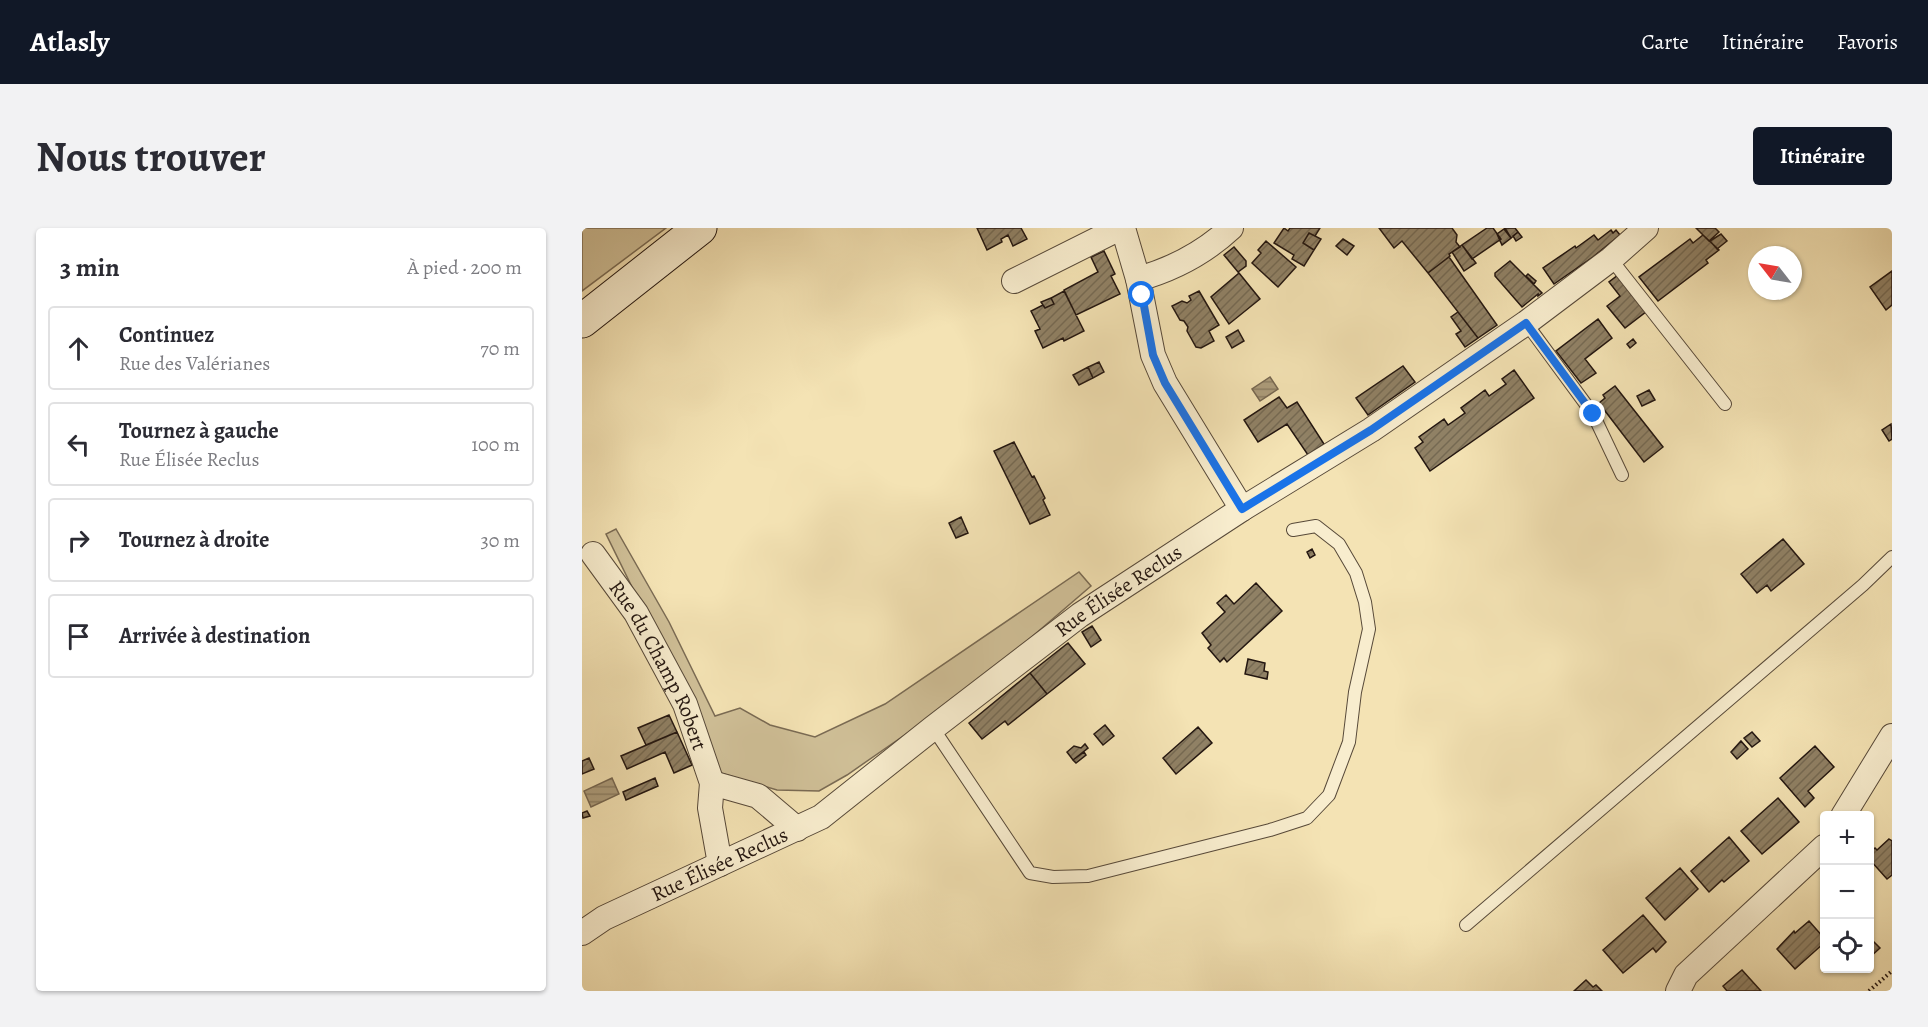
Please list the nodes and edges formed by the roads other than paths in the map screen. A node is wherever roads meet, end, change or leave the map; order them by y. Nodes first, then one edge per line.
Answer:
1 (700, 228) edge
2 (1122, 228) edge
3 (1231, 228) edge
4 (1646, 228) edge
5 (1611, 259) junction
6 (1138, 279) junction
7 (1014, 281) dead end
8 (582, 321) edge
9 (1526, 323) junction
10 (1725, 404) dead end
11 (1622, 475) dead end
12 (1242, 509) junction
13 (1293, 530) dead end
14 (593, 554) dead end
15 (1892, 557) edge
16 (933, 728) junction
17 (1892, 736) edge
18 (1885, 764) edge
19 (712, 783) junction
20 (1847, 811) edge
21 (797, 829) junction
22 (1820, 850) edge
23 (720, 864) junction
24 (1466, 925) dead end
25 (582, 933) edge
26 (1678, 991) edge

1 - 8 main road
2 - 6 street
2 - 7 street
3 - 6 street
4 - 5 street, Rue Élisée Reclus
5 - 9 street, Rue Élisée Reclus
5 - 10 lane
6 - 12 street
9 - 11 lane
9 - 12 street, Rue Élisée Reclus
12 - 16 street, Rue Élisée Reclus
13 - 16 lane
14 - 19 street, Rue du Champ Robert
15 - 24 lane
16 - 21 street, Rue Élisée Reclus
17 - 18 street
18 - 20 street
19 - 21 street
19 - 23 street, Rue du Champ Robert
21 - 23 street, Rue Élisée Reclus
22 - 26 street
23 - 25 street, Rue Élisée Reclus

